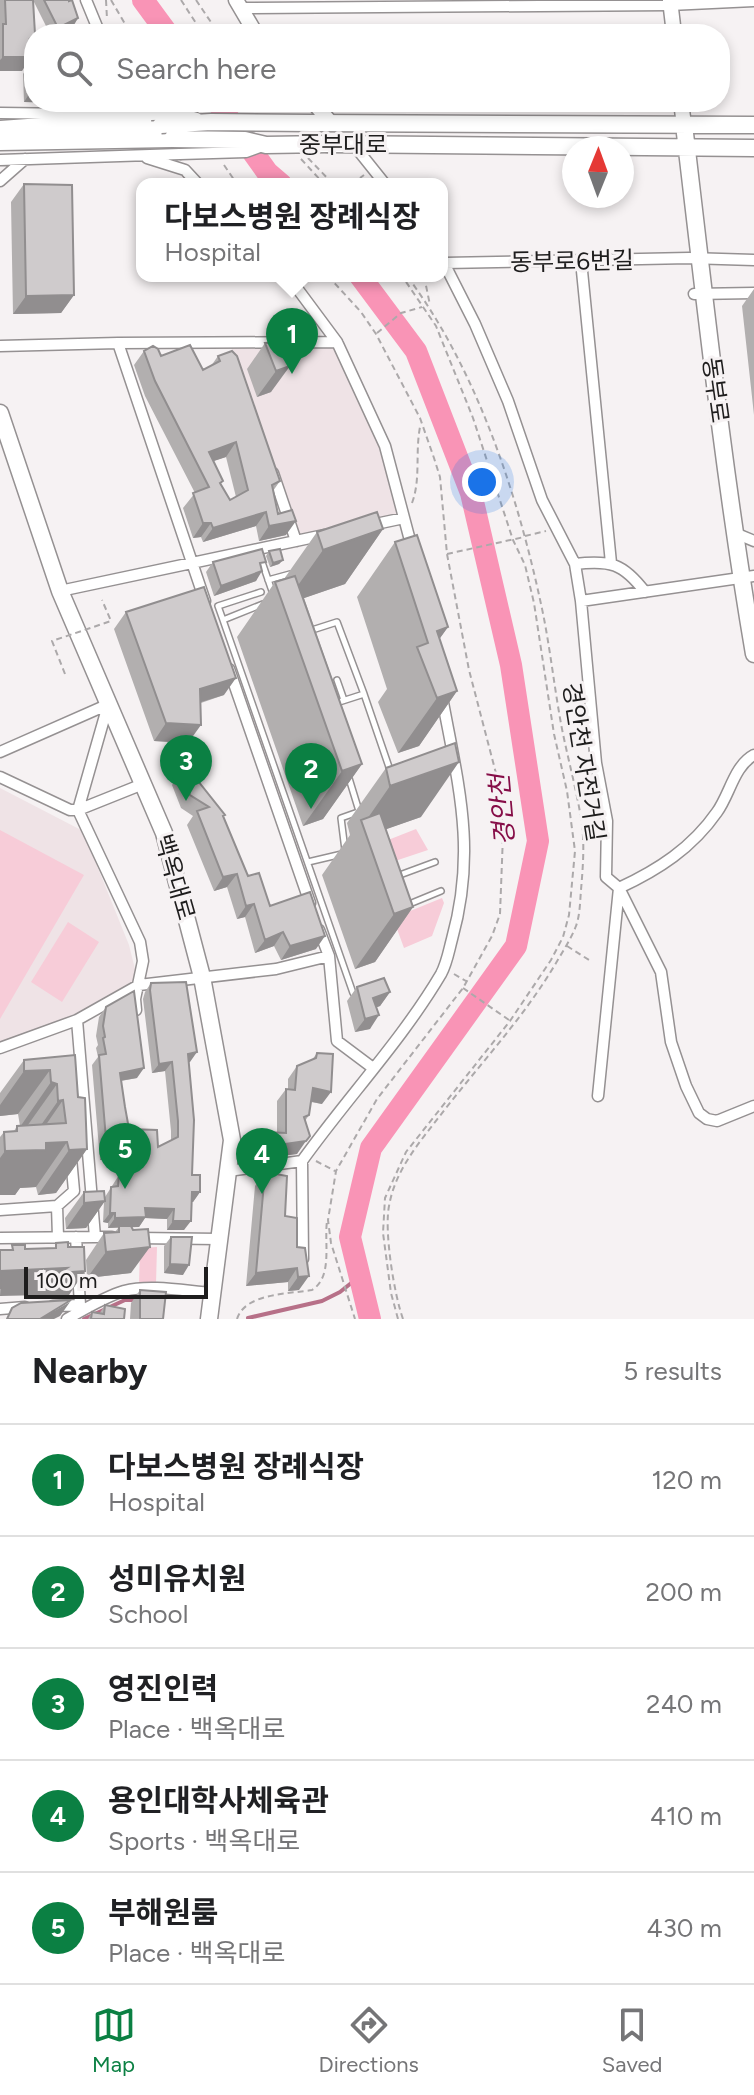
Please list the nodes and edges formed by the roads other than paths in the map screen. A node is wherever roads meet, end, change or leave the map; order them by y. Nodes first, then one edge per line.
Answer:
1 (86, 0) edge
2 (754, 1) edge
3 (511, 2) edge
4 (381, 3) edge
5 (670, 3) edge
6 (239, 4) edge
7 (96, 24) edge
8 (250, 24) edge
9 (673, 24) edge
10 (4, 112) edge
11 (322, 112) edge
12 (682, 112) edge
13 (131, 114) joint
14 (331, 123) junction
15 (684, 125) junction
16 (754, 125) edge
17 (0, 129) edge
18 (42, 133) junction
19 (166, 133) junction
20 (0, 142) edge
21 (353, 144) junction
22 (687, 148) junction
23 (754, 148) edge
24 (138, 155) junction
25 (25, 159) junction
26 (0, 160) edge
27 (192, 178) edge
28 (380, 178) edge
29 (0, 181) edge
30 (699, 258) junction
31 (754, 260) edge
32 (448, 261) edge
33 (581, 261) junction
34 (448, 270) edge
35 (292, 282) edge
36 (754, 293) edge
37 (699, 294) junction
38 (229, 342) junction
39 (337, 342) junction
40 (118, 343) junction
41 (0, 346) edge
42 (234, 356) edge
43 (1, 422) edge
44 (267, 456) edge
45 (404, 518) junction
46 (364, 527) edge
47 (338, 532) edge
48 (735, 533) junction
49 (296, 541) junction
50 (754, 541) edge
51 (258, 550) junction
52 (415, 560) edge
53 (192, 563) junction
54 (611, 563) junction
55 (575, 564) junction
56 (297, 572) dead end
57 (748, 576) edge
58 (268, 580) junction
59 (60, 591) junction
60 (261, 592) dead end
61 (645, 592) junction
62 (581, 601) junction
63 (223, 620) junction
64 (303, 633) edge
65 (754, 654) edge
66 (337, 680) dead end
67 (441, 688) edge
68 (364, 694) junction
69 (344, 700) junction
70 (109, 704) junction
71 (327, 706) edge
72 (0, 752) edge
73 (754, 755) edge
74 (347, 772) edge
75 (390, 772) edge
76 (0, 777) edge
77 (143, 784) junction
78 (368, 808) dead end
79 (78, 810) junction
80 (358, 811) junction
81 (345, 853) junction
82 (355, 858) dead end
83 (308, 862) junction
84 (435, 862) dead end
85 (396, 876) edge
86 (619, 888) junction
87 (441, 891) dead end
88 (404, 906) edge
89 (329, 956) junction
90 (202, 977) junction
91 (139, 985) junction
92 (353, 993) dead end
93 (77, 1020) junction
94 (138, 1029) edge
95 (0, 1048) edge
96 (373, 1068) junction
97 (598, 1096) dead end
98 (754, 1106) edge
99 (70, 1145) edge
100 (304, 1159) junction
101 (228, 1171) junction
102 (57, 1206) junction
103 (0, 1210) edge
104 (58, 1237) junction
105 (76, 1237) junction
106 (95, 1237) junction
107 (0, 1238) edge
108 (219, 1239) junction
109 (78, 1259) junction
110 (62, 1260) edge
111 (303, 1267) edge
112 (212, 1293) junction
113 (48, 1306) edge
114 (32, 1307) edge
115 (0, 1309) edge
116 (67, 1319) edge
117 (209, 1319) edge

1 - 7 street
2 - 5 street
3 - 4 street
3 - 5 street
4 - 6 street
5 - 9 main road
6 - 8 main road
10 - 13 street
11 - 14 main road
12 - 15 main road
13 - 19 street
14 - 15 main road, 중부대로
14 - 19 main road, 중부대로, bridge
15 - 16 main road, 중부대로
15 - 22 main road, 동부로
17 - 18 main road, 중부대로
18 - 19 main road, 중부대로
18 - 20 main road, 중부대로
19 - 21 main road, 중부대로, bridge
19 - 24 street
21 - 22 main road, 중부대로
21 - 28 street
22 - 23 main road, 중부대로
22 - 30 main road, 동부로
24 - 25 street
24 - 27 street
25 - 26 street
25 - 29 street
30 - 31 street, 동부로6번길
30 - 33 street, 동부로6번길
30 - 37 main road, 동부로
32 - 33 street, 동부로6번길
33 - 54 street
34 - 55 street
35 - 39 street
36 - 37 street
37 - 48 main road, 동부로
38 - 39 street
38 - 40 street
38 - 42 street
39 - 45 street
40 - 41 street
40 - 53 street
43 - 59 main road, 백옥대로
44 - 49 street
45 - 46 street
45 - 52 street
47 - 49 street
48 - 50 street
48 - 57 main road, 동부로
49 - 51 street
51 - 53 street
51 - 58 lane
53 - 59 street
53 - 89 street
54 - 55 street
54 - 61 street
55 - 62 street
56 - 58 lane
57 - 61 street
57 - 65 main road, 동부로
58 - 63 lane
59 - 70 main road, 백옥대로
60 - 63 lane
61 - 62 street
62 - 86 street
63 - 83 lane
64 - 68 lane
66 - 69 lane
67 - 96 street
68 - 69 lane
68 - 75 lane
69 - 71 lane
70 - 72 street
70 - 77 main road, 백옥대로
70 - 79 street
73 - 86 street
74 - 80 lane
76 - 79 street
77 - 79 street
77 - 90 main road, 백옥대로
78 - 80 lane
79 - 91 street
80 - 81 lane
81 - 82 lane
81 - 83 lane
83 - 92 lane
84 - 85 lane
86 - 97 street
86 - 98 street
87 - 88 lane
89 - 90 street
89 - 96 street
90 - 91 street
90 - 101 main road, 백옥대로
91 - 93 street
91 - 94 street
93 - 95 street
93 - 106 street
96 - 100 street
99 - 102 street
100 - 101 street
100 - 111 street
101 - 108 main road, 백옥대로
102 - 103 street
102 - 104 street
104 - 105 street
104 - 107 street
105 - 106 street
105 - 109 street
106 - 108 street
108 - 112 main road, 백옥대로
109 - 110 street
109 - 113 street
112 - 116 street
112 - 117 main road, 백옥대로
114 - 115 street

